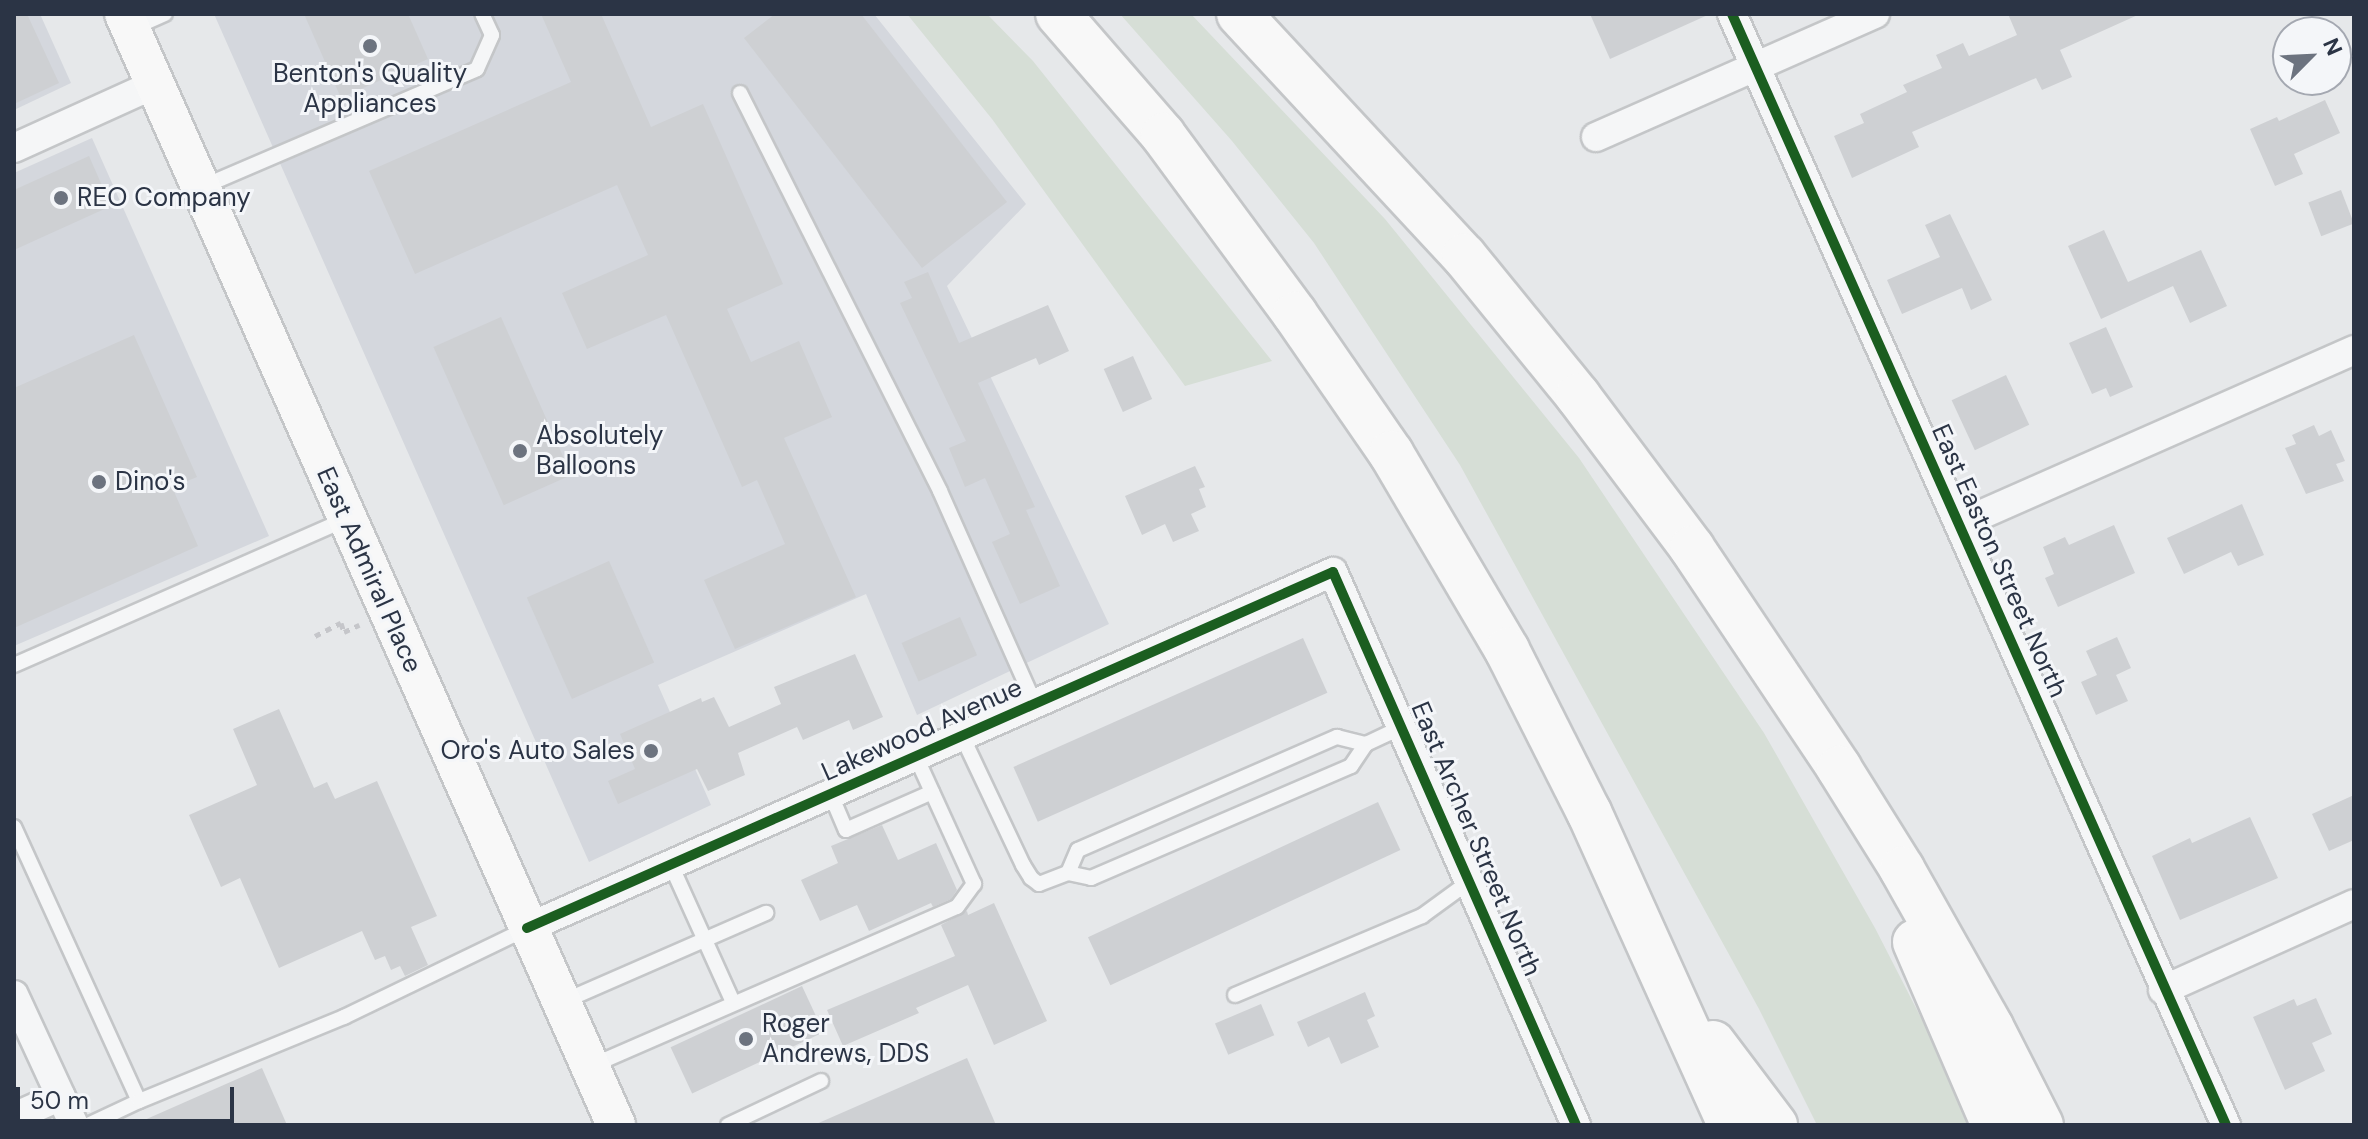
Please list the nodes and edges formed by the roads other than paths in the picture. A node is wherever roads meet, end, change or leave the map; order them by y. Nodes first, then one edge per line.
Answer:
1 (165, 14) edge
2 (482, 14) edge
3 (1058, 14) edge
4 (1239, 14) edge
5 (1732, 14) edge
6 (1875, 14) edge
7 (128, 22) edge
8 (1755, 67) junction
9 (155, 84) junction
10 (740, 93) dead end
11 (1596, 137) dead end
12 (14, 148) edge
13 (201, 187) junction
14 (2354, 350) edge
15 (346, 518) junction
16 (1960, 524) junction
17 (1333, 572) joint
18 (14, 665) edge
19 (1035, 704) junction
20 (1404, 726) junction
21 (962, 736) junction
22 (1366, 744) junction
23 (916, 757) junction
24 (1839, 768) junction
25 (932, 792) junction
26 (831, 795) junction
27 (14, 827) edge
28 (20, 856) edge
29 (671, 865) junction
30 (1068, 873) junction
31 (1470, 881) junction
32 (2354, 904) edge
33 (766, 913) dead end
34 (527, 928) junction
35 (705, 941) junction
36 (1668, 984) junction
37 (2163, 990) junction
38 (14, 995) edge
39 (1235, 995) dead end
40 (733, 1002) junction
41 (560, 1003) junction
42 (590, 1067) junction
43 (821, 1081) dead end
44 (61, 1096) junction
45 (139, 1101) junction
46 (14, 1117) edge
47 (74, 1125) edge
48 (88, 1125) edge
49 (616, 1125) edge
50 (728, 1125) edge
51 (1576, 1125) edge
52 (1730, 1125) edge
53 (1775, 1125) edge
54 (1994, 1125) edge
55 (2041, 1125) edge
56 (2226, 1125) edge

1 - 7 lane
2 - 13 lane
3 - 36 highway
4 - 24 highway
5 - 8 street, East Easton Street North
6 - 8 street
7 - 9 main road, East Admiral Place
8 - 11 street
8 - 16 street, East Easton Street North
9 - 12 street
9 - 13 main road, East Admiral Place
10 - 19 lane
13 - 15 main road, East Admiral Place
14 - 16 street
15 - 18 lane
15 - 34 main road, East Admiral Place
16 - 37 street, East Easton Street North
17 - 19 street, Lakewood Avenue
17 - 20 street, East Archer Street North
19 - 21 street, Lakewood Avenue
20 - 22 lane
20 - 31 street, East Archer Street North
21 - 23 street, Lakewood Avenue
21 - 30 lane
22 - 30 lane
22 - 30 lane
23 - 25 lane
23 - 26 street, Lakewood Avenue
24 - 54 highway
24 - 55 highway
25 - 26 lane
25 - 40 lane
26 - 29 street, Lakewood Avenue
27 - 28 lane
28 - 45 lane
29 - 34 street, Lakewood Avenue
29 - 35 lane
31 - 39 lane
31 - 51 street, East Archer Street North
32 - 37 street
33 - 35 lane
34 - 41 main road, East Admiral Place
34 - 45 lane
35 - 40 lane
35 - 41 lane
36 - 52 highway
36 - 53 highway
37 - 56 street, East Easton Street North
38 - 44 street
40 - 42 lane
41 - 42 main road, East Admiral Place
42 - 49 main road, East Admiral Place
43 - 50 lane
44 - 46 street
44 - 47 street
45 - 48 lane

